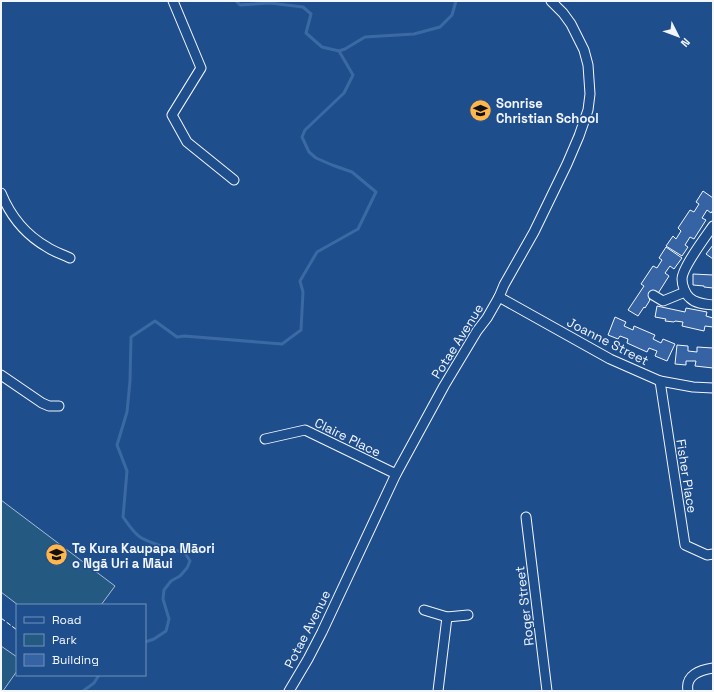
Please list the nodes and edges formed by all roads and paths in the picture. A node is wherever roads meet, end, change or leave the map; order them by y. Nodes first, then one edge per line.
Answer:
1 (173, 1) edge
2 (551, 1) edge
3 (234, 180) dead end
4 (1, 193) edge
5 (713, 226) edge
6 (70, 258) dead end
7 (685, 292) junction
8 (653, 295) dead end
9 (499, 297) junction
10 (713, 305) edge
11 (1, 375) edge
12 (660, 381) junction
13 (713, 388) edge
14 (59, 406) dead end
15 (265, 439) dead end
16 (396, 474) junction
17 (526, 517) dead end
18 (713, 554) edge
19 (424, 610) dead end
20 (468, 615) dead end
21 (446, 617) junction
22 (713, 668) edge
23 (289, 691) edge
24 (438, 691) edge
25 (547, 691) edge
26 (688, 691) edge

1 - 3 street
2 - 9 street, Potae Avenue
4 - 6 street
5 - 7 street
7 - 8 street
7 - 10 street
9 - 12 street, Joanne Street
9 - 16 street, Potae Avenue
11 - 14 street
12 - 13 street, Joanne Street
12 - 18 street, Fisher Place
15 - 16 street, Claire Place
16 - 23 street, Potae Avenue
17 - 25 street, Roger Street
19 - 21 street
20 - 21 street
21 - 24 street
22 - 26 street

